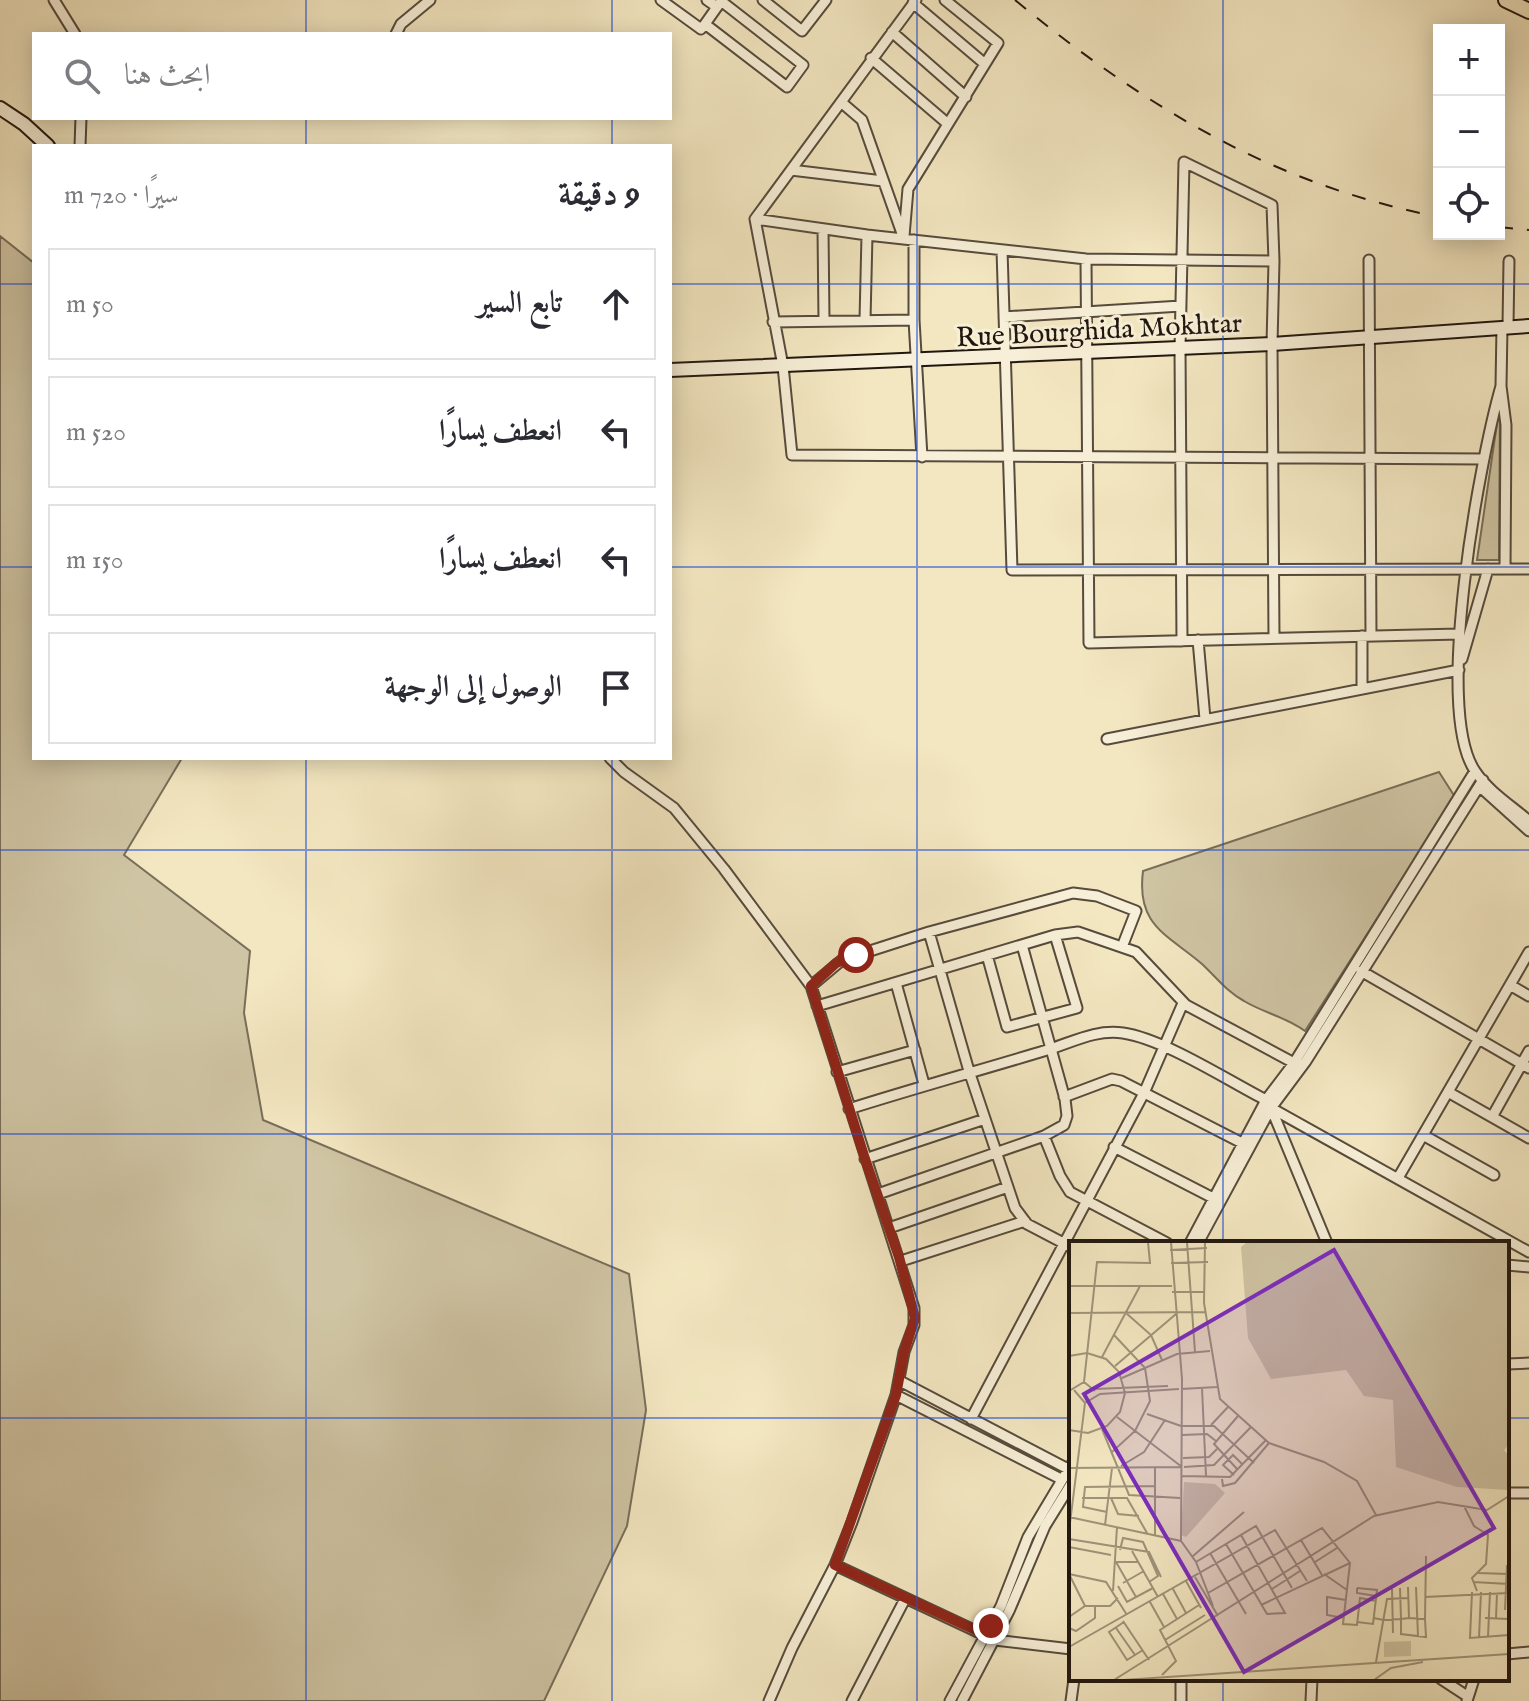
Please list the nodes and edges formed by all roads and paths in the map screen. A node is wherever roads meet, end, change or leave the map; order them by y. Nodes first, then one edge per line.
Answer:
1 (54, 0) edge
2 (430, 0) edge
3 (661, 0) edge
4 (707, 0) edge
5 (763, 0) edge
6 (826, 0) edge
7 (945, 0) edge
8 (1506, 0) edge
9 (914, 1) edge
10 (720, 3) edge
11 (1529, 11) edge
12 (705, 24) junction
13 (74, 32) edge
14 (397, 32) edge
15 (892, 32) junction
16 (871, 58) junction
17 (985, 64) junction
18 (966, 97) junction
19 (841, 102) junction
20 (0, 108) edge
21 (81, 120) edge
22 (948, 124) junction
23 (46, 144) edge
24 (80, 144) edge
25 (791, 170) junction
26 (883, 181) junction
27 (755, 219) junction
28 (823, 229) junction
29 (867, 235) junction
30 (909, 240) junction
31 (1002, 250) junction
32 (1086, 259) junction
33 (1369, 260) dead end
34 (1182, 261) junction
35 (1274, 261) junction
36 (1509, 261) dead end
37 (1181, 306) junction
38 (1086, 312) junction
39 (1004, 317) junction
40 (824, 320) junction
41 (865, 320) junction
42 (914, 320) junction
43 (773, 322) junction
44 (1505, 326) junction
45 (1529, 326) edge
46 (1370, 338) junction
47 (1272, 344) junction
48 (1180, 349) junction
49 (1086, 352) junction
50 (1004, 356) junction
51 (916, 361) junction
52 (783, 366) junction
53 (672, 370) edge
54 (1501, 386) junction
55 (922, 457) junction
56 (1009, 457) junction
57 (1088, 458) junction
58 (1180, 459) junction
59 (1484, 459) junction
60 (1273, 460) junction
61 (1370, 461) junction
62 (1181, 569) junction
63 (1274, 569) junction
64 (1371, 569) junction
65 (1466, 569) junction
66 (1488, 569) junction
67 (1505, 569) junction
68 (1529, 569) edge
69 (1089, 570) junction
70 (1459, 634) junction
71 (1367, 636) junction
72 (1274, 638) junction
73 (1198, 640) junction
74 (1182, 641) junction
75 (1459, 670) junction
76 (1362, 688) junction
77 (1205, 719) junction
78 (1107, 739) dead end
79 (612, 760) edge
80 (1475, 771) junction
81 (1481, 783) junction
82 (1529, 821) edge
83 (1529, 831) edge
84 (929, 932) junction
85 (1055, 935) junction
86 (1022, 945) junction
87 (1122, 947) junction
88 (1529, 952) edge
89 (987, 955) junction
90 (941, 969) junction
91 (1361, 971) junction
92 (896, 983) junction
93 (1510, 985) junction
94 (811, 986) junction
95 (1529, 996) edge
96 (1183, 1003) junction
97 (817, 1006) junction
98 (1042, 1017) junction
99 (1479, 1039) junction
100 (1164, 1047) junction
101 (1050, 1049) junction
102 (915, 1050) junction
103 (1529, 1051) edge
104 (1294, 1063) junction
105 (1525, 1066) edge
106 (969, 1071) junction
107 (837, 1072) junction
108 (924, 1084) junction
109 (1448, 1092) junction
110 (1144, 1093) junction
111 (1064, 1097) junction
112 (1269, 1104) junction
113 (849, 1109) junction
114 (1492, 1117) junction
115 (985, 1119) junction
116 (1423, 1135) junction
117 (1044, 1136) junction
118 (1529, 1138) edge
119 (1242, 1143) junction
120 (1114, 1147) junction
121 (996, 1153) junction
122 (865, 1159) junction
123 (1494, 1175) dead end
124 (1398, 1178) junction
125 (1008, 1187) junction
126 (878, 1194) junction
127 (1217, 1200) junction
128 (1086, 1201) junction
129 (1025, 1221) junction
130 (889, 1228) junction
131 (1070, 1241) edge
132 (1163, 1241) edge
133 (1191, 1241) edge
134 (1199, 1241) edge
135 (1326, 1241) edge
136 (1068, 1245) edge
137 (1529, 1252) edge
138 (901, 1261) junction
139 (1509, 1265) edge
140 (1529, 1267) edge
141 (1529, 1363) edge
142 (1509, 1364) edge
143 (900, 1381) junction
144 (896, 1395) junction
145 (971, 1419) junction
146 (1069, 1467) edge
147 (1068, 1485) edge
148 (835, 1565) junction
149 (905, 1599) junction
150 (991, 1638) junction
151 (1069, 1649) edge
152 (1529, 1652) edge
153 (1509, 1654) edge
154 (1074, 1681) edge
155 (1312, 1681) edge
156 (1444, 1681) edge
157 (1467, 1698) edge
158 (769, 1701) edge
159 (852, 1701) edge
160 (950, 1701) edge
161 (962, 1701) edge
162 (1071, 1701) edge
163 (1311, 1701) edge

1 - 13 street
2 - 14 street
3 - 12 street
4 - 10 street
5 - 6 street
7 - 17 street
8 - 11 main road
9 - 15 street
9 - 17 street
10 - 12 street
10 - 12 street
15 - 16 street
15 - 18 street
16 - 19 street
16 - 22 street
17 - 18 street
18 - 22 street
19 - 25 street
19 - 26 street
20 - 23 main road
21 - 24 street
22 - 30 street
25 - 26 street
25 - 27 street
26 - 30 street
27 - 28 street
27 - 43 street
28 - 29 street
28 - 40 street
29 - 30 street
29 - 41 street
30 - 31 street
30 - 42 street
31 - 32 street
31 - 39 street
32 - 34 street
32 - 38 street
33 - 46 street
34 - 35 street
34 - 35 street
34 - 37 street
35 - 47 street
36 - 44 street
37 - 38 street
37 - 48 street
38 - 39 street
38 - 49 street
39 - 50 street
40 - 41 street
40 - 43 street
41 - 42 street
42 - 51 street
43 - 52 street
44 - 45 main road, Rue Bourghida Mokhtar
44 - 46 main road, Rue Bourghida Mokhtar
44 - 54 street
46 - 47 main road, Rue Bourghida Mokhtar
46 - 61 street
47 - 48 main road, Rue Bourghida Mokhtar
47 - 60 street
48 - 49 main road, Rue Bourghida Mokhtar
48 - 58 street
49 - 50 main road, Rue Bourghida Mokhtar
49 - 57 street
50 - 51 main road, Rue Bourghida Mokhtar
50 - 56 street
51 - 52 main road, Rue Bourghida Mokhtar
51 - 55 street
52 - 53 main road, Rue Bourghida Mokhtar
52 - 55 street
54 - 59 street
54 - 67 street
55 - 56 street
56 - 57 street
56 - 69 street
57 - 58 street
57 - 69 street
58 - 60 street
58 - 62 street
59 - 61 street
59 - 65 street
60 - 61 street
60 - 63 street
61 - 64 street
62 - 63 street
62 - 69 street
62 - 74 street
63 - 64 street
63 - 72 street
64 - 65 street
64 - 71 street
65 - 66 street
65 - 70 street
66 - 67 street
66 - 75 street
67 - 68 street
69 - 74 street
70 - 71 street
70 - 75 street
71 - 72 street
71 - 76 street
72 - 73 street
73 - 74 street
73 - 77 street
75 - 76 street
75 - 80 street
76 - 77 street
77 - 78 street
79 - 94 street
80 - 81 street
80 - 104 street
81 - 82 street
81 - 83 street
81 - 91 street
84 - 87 street
84 - 90 street
84 - 94 street
85 - 86 street
85 - 87 street
85 - 98 street
86 - 89 street
86 - 98 street
87 - 96 street
88 - 93 street
89 - 90 street
89 - 98 street
90 - 92 street
90 - 106 street
91 - 99 street
91 - 112 street
92 - 97 street
92 - 102 street
93 - 95 street
93 - 99 street
94 - 97 street
96 - 100 street
96 - 104 street
97 - 107 street
98 - 101 street
99 - 105 street
99 - 109 street
100 - 101 street
100 - 110 street
100 - 112 street
101 - 106 street
101 - 111 street
102 - 107 street
102 - 108 street
103 - 105 street
104 - 112 street
105 - 114 street
106 - 108 street
106 - 115 street
107 - 113 street
108 - 113 street
109 - 114 street
109 - 116 street
110 - 111 street
110 - 119 street
110 - 120 street
111 - 117 street
112 - 119 street
112 - 124 street
112 - 127 street
112 - 135 street
113 - 122 street
114 - 118 street
115 - 121 street
115 - 122 street
116 - 123 street
116 - 124 street
117 - 121 street
117 - 128 street
119 - 127 street
120 - 127 street
120 - 128 street
121 - 125 street
121 - 126 street
122 - 126 street
124 - 137 street
125 - 129 street
125 - 130 street
126 - 130 street
127 - 133 street
127 - 134 street
128 - 131 street
128 - 132 street
129 - 136 street
129 - 138 street
130 - 138 street
136 - 145 street
138 - 143 street
139 - 140 street
141 - 142 street
143 - 144 street
143 - 145 street
144 - 147 street
144 - 148 street
145 - 146 street
146 - 147 street
147 - 150 street
148 - 149 street
148 - 158 street
149 - 150 street
149 - 159 street
150 - 151 street
150 - 160 street
150 - 161 street
152 - 153 street
154 - 162 street
155 - 163 street
156 - 157 street

